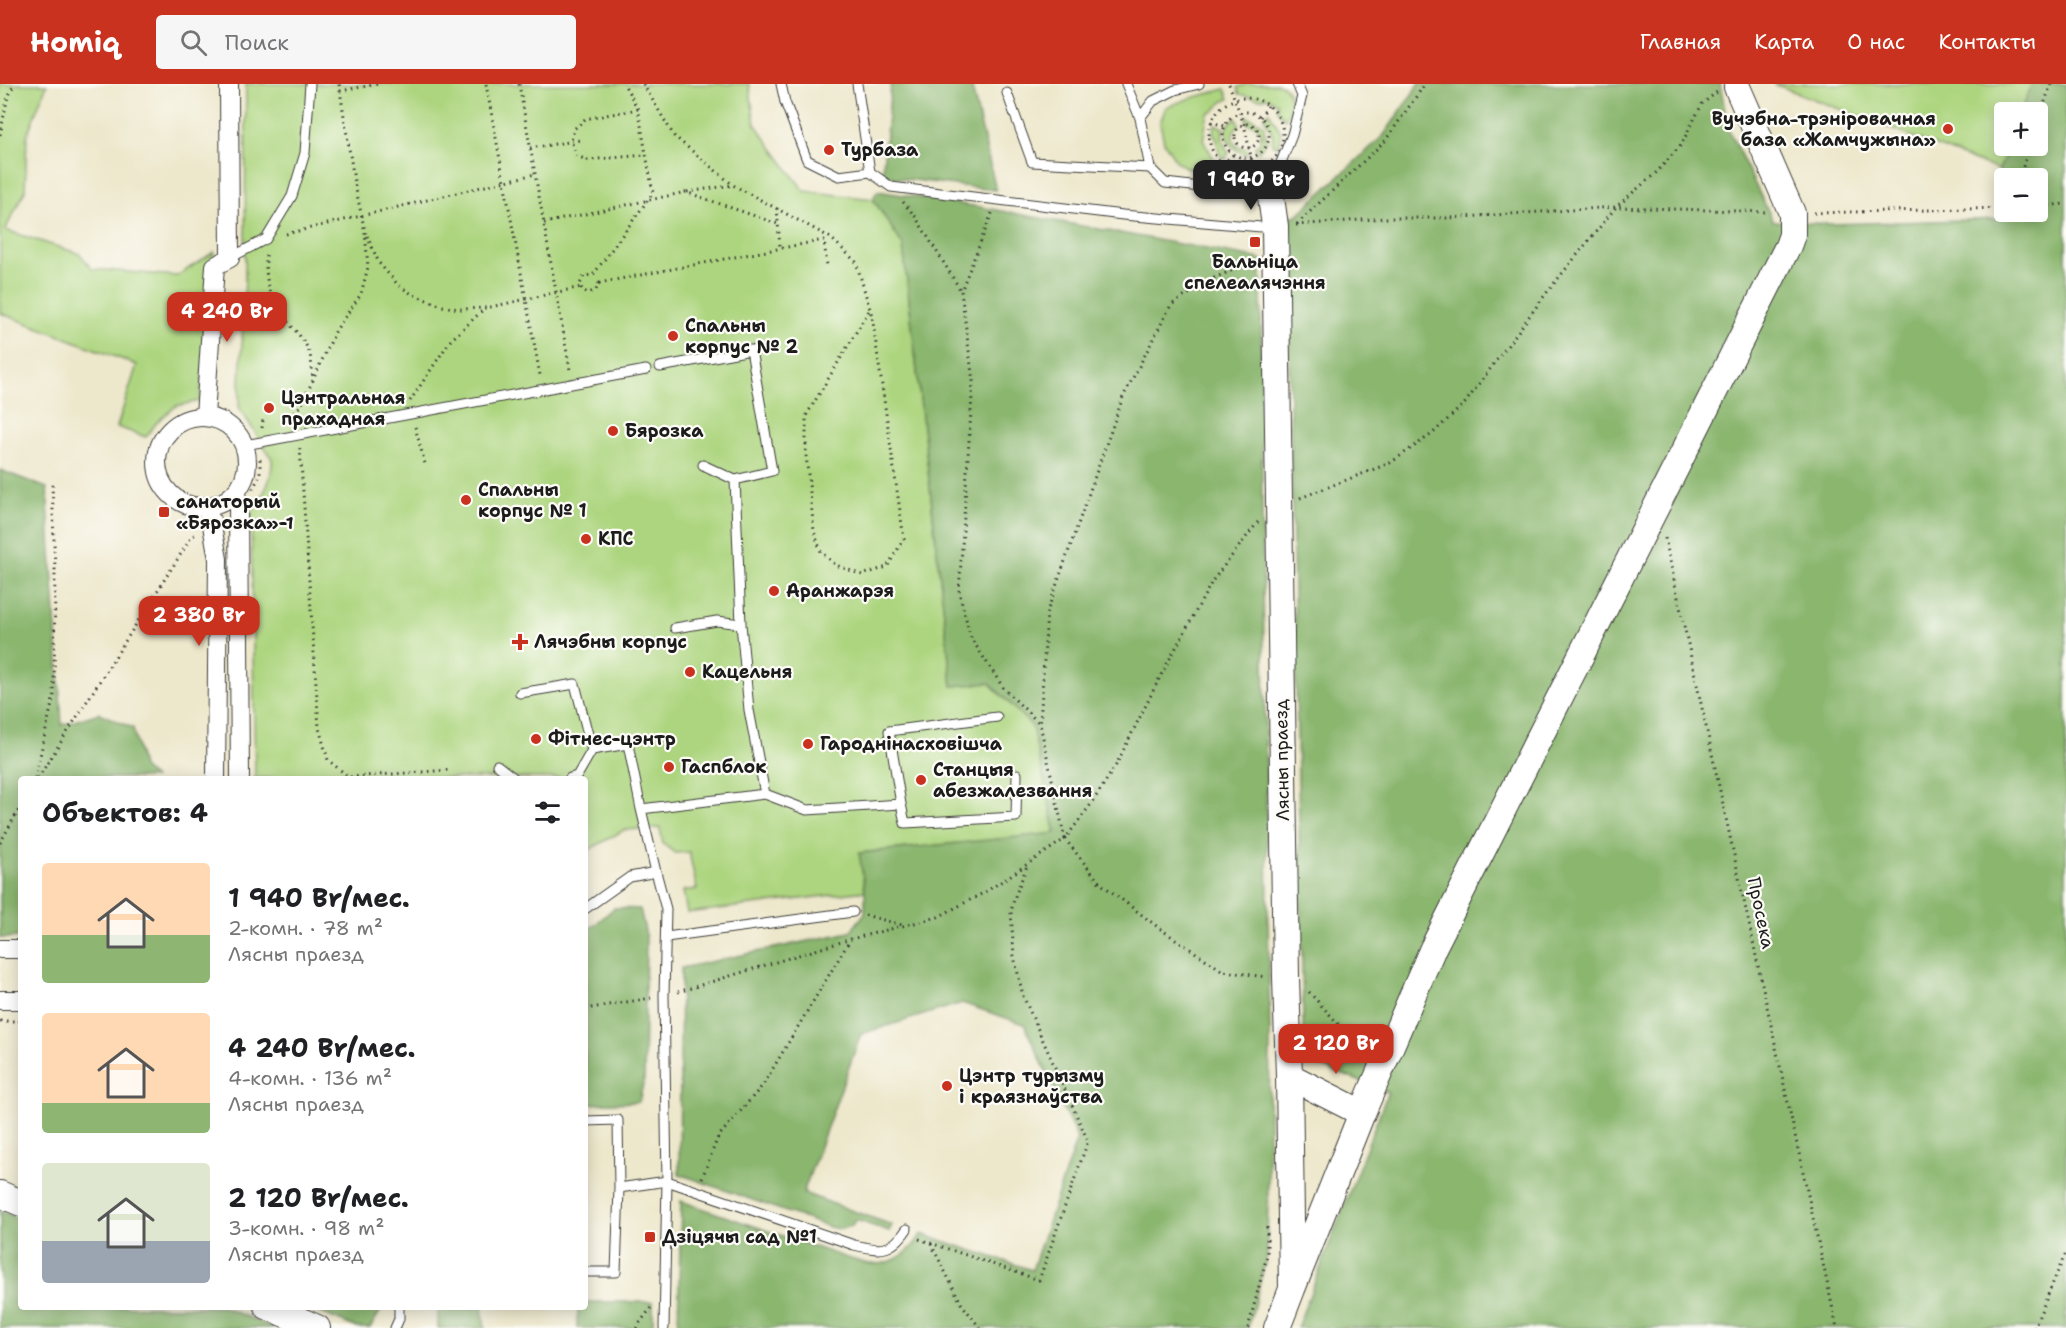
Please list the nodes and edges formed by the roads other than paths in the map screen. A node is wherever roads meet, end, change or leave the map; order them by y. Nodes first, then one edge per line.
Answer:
1 (229, 84) edge
2 (310, 84) edge
3 (781, 84) edge
4 (857, 84) edge
5 (1126, 84) edge
6 (1199, 84) edge
7 (1297, 84) edge
8 (1731, 87) edge
9 (1007, 93) dead end
10 (1140, 117) junction
11 (1150, 168) junction
12 (870, 172) junction
13 (1260, 184) junction
14 (1275, 226) junction
15 (230, 258) junction
16 (660, 367) dead end
17 (646, 370) dead end
18 (205, 416) junction
19 (252, 443) junction
20 (703, 465) dead end
21 (735, 480) junction
22 (236, 496) junction
23 (207, 514) junction
24 (741, 624) junction
25 (675, 628) dead end
26 (520, 693) dead end
27 (997, 717) dead end
28 (592, 750) junction
29 (497, 765) dead end
30 (1017, 774) dead end
31 (216, 776) edge
32 (240, 776) edge
33 (511, 776) edge
34 (577, 776) edge
35 (765, 794) junction
36 (901, 804) junction
37 (640, 809) junction
38 (656, 872) junction
39 (588, 907) edge
40 (853, 912) dead end
41 (666, 937) junction
42 (0, 949) edge
43 (18, 949) edge
44 (0, 1000) edge
45 (18, 1000) edge
46 (1289, 1076) junction
47 (1362, 1113) junction
48 (588, 1121) edge
49 (667, 1182) junction
50 (619, 1188) junction
51 (0, 1194) edge
52 (18, 1202) edge
53 (907, 1229) dead end
54 (588, 1272) edge
55 (1292, 1289) junction
56 (276, 1310) edge
57 (399, 1310) edge
58 (317, 1328) edge
59 (394, 1328) edge
60 (664, 1328) edge
61 (1277, 1328) edge

1 - 15 street
2 - 15 lane
3 - 12 lane
4 - 12 lane
5 - 10 lane
6 - 10 lane
7 - 13 lane
8 - 47 street
9 - 11 lane
10 - 11 lane
11 - 13 lane
12 - 14 lane
13 - 14 street, Лясны праезд
14 - 46 street, Лясны праезд
15 - 18 street
16 - 21 lane
17 - 19 lane
18 - 19 street
18 - 23 street
19 - 22 street
20 - 21 lane
21 - 24 lane
22 - 23 street
22 - 32 street
23 - 31 street
24 - 25 lane
24 - 35 lane
26 - 28 lane
27 - 36 lane
28 - 34 lane
28 - 37 lane
29 - 33 lane
30 - 36 lane
35 - 36 lane
35 - 37 lane
37 - 38 lane
38 - 39 lane
38 - 41 lane
40 - 41 lane
41 - 49 lane
42 - 43 street
44 - 45 street
46 - 47 street
46 - 55 street, Лясны праезд
47 - 55 street
48 - 50 lane
49 - 50 lane
49 - 53 lane
49 - 60 lane
50 - 54 lane
51 - 52 street
55 - 61 street, Лясны праезд
56 - 58 street
57 - 59 lane

